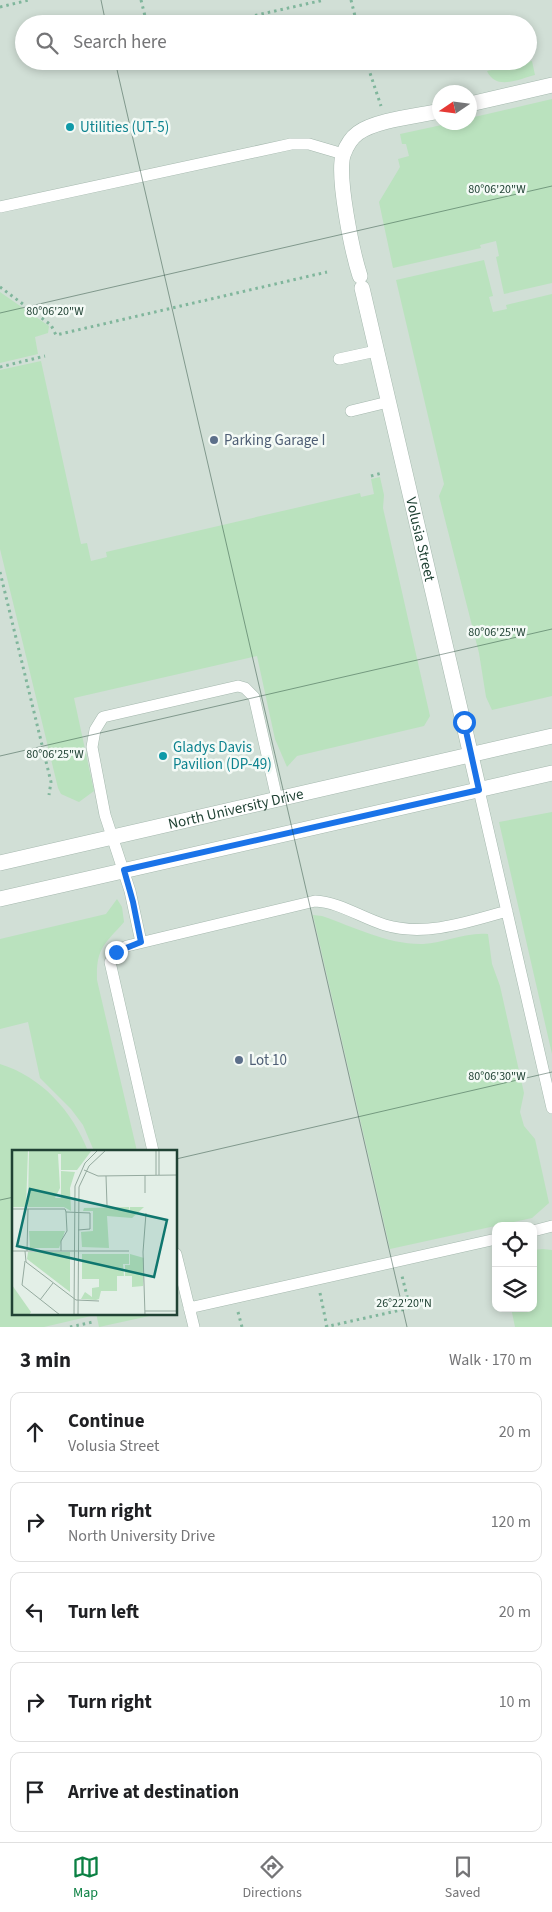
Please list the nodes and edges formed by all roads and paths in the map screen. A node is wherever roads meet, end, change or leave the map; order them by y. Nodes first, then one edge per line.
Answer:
1 (29, 0) edge
2 (141, 0) edge
3 (324, 0) edge
4 (351, 0) edge
5 (0, 7) edge
6 (145, 15) edge
7 (257, 15) edge
8 (355, 15) edge
9 (369, 70) edge
10 (552, 85) edge
11 (477, 102) edge
12 (383, 111) dead end
13 (432, 113) edge
14 (343, 154) junction
15 (0, 207) edge
16 (327, 272) dead end
17 (0, 287) edge
18 (376, 351) junction
19 (45, 356) dead end
20 (339, 359) dead end
21 (0, 366) edge
22 (388, 402) junction
23 (351, 411) dead end
24 (382, 473) dead end
25 (370, 476) dead end
26 (0, 572) edge
27 (552, 736) edge
28 (472, 754) junction
29 (552, 774) edge
30 (479, 790) junction
31 (49, 795) dead end
32 (277, 799) junction
33 (112, 837) junction
34 (0, 863) edge
35 (124, 870) junction
36 (0, 899) edge
37 (507, 911) junction
38 (141, 942) junction
39 (552, 1108) edge
40 (153, 1150) edge
41 (552, 1226) edge
42 (537, 1230) edge
43 (492, 1240) edge
44 (178, 1263) edge
45 (401, 1272) dead end
46 (316, 1278) junction
47 (188, 1308) junction
48 (93, 1322) dead end
49 (70, 1327) edge
50 (194, 1327) edge
51 (326, 1327) edge

1 - 5 path
2 - 6 path
3 - 7 path
4 - 8 path
9 - 12 path
10 - 11 street
13 - 14 street
14 - 15 lane
14 - 18 street, Volusia Street
16 - 17 path
18 - 20 lane
18 - 22 street, Volusia Street
19 - 21 path
22 - 23 lane
22 - 28 street, Volusia Street
24 - 25 path
26 - 31 path
27 - 28 street, North University Drive
28 - 30 street, Volusia Street
28 - 32 street, North University Drive
29 - 30 street
30 - 35 street
30 - 37 lane
32 - 33 street, North University Drive
32 - 33 lane
33 - 34 street, North University Drive
33 - 35 lane
35 - 36 street
35 - 38 lane
37 - 38 lane
37 - 39 lane
38 - 40 lane
41 - 42 lane
43 - 46 lane
44 - 47 lane
45 - 51 path
46 - 47 lane
46 - 51 path
47 - 50 lane
48 - 49 path

